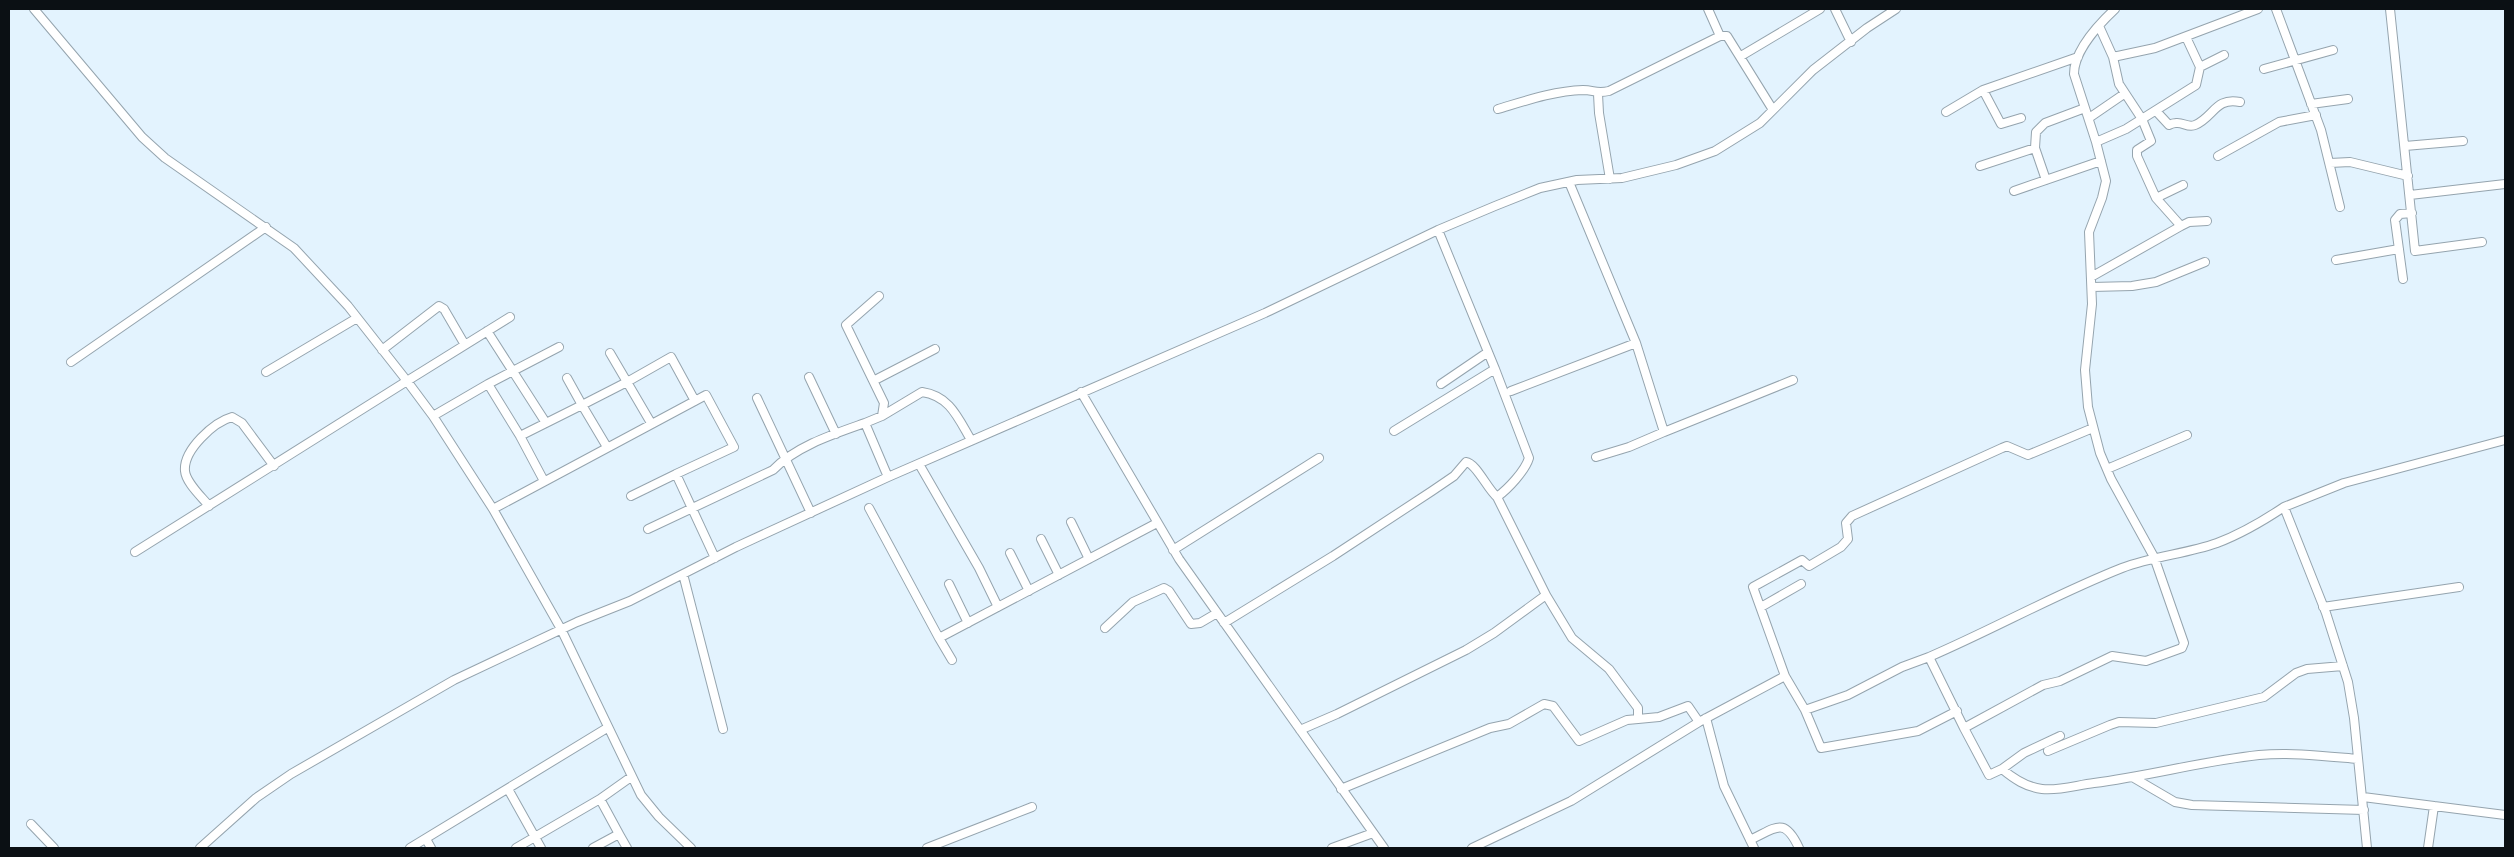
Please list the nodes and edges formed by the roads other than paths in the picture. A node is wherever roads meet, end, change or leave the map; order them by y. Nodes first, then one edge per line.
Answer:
1 (34, 9) edge
2 (1708, 9) edge
3 (1820, 9) edge
4 (1835, 9) edge
5 (1896, 9) edge
6 (2115, 9) edge
7 (2258, 9) edge
8 (2276, 9) edge
9 (2390, 9) edge
10 (2107, 12) edge
11 (2099, 26) junction
12 (1720, 36) junction
13 (2186, 37) junction
14 (1851, 42) junction
15 (2333, 50) dead end
16 (2224, 54) dead end
17 (1740, 56) junction
18 (2078, 57) junction
19 (2113, 57) junction
20 (2294, 60) junction
21 (2200, 68) junction
22 (2264, 69) dead end
23 (1983, 90) junction
24 (1598, 94) junction
25 (2124, 94) junction
26 (2348, 99) dead end
27 (2240, 102) dead end
28 (2311, 104) junction
29 (2086, 108) junction
30 (1498, 109) dead end
31 (1773, 110) junction
32 (2156, 111) junction
33 (1946, 112) dead end
34 (2316, 115) junction
35 (2021, 118) dead end
36 (2089, 118) junction
37 (2142, 119) junction
38 (2463, 141) dead end
39 (2096, 142) junction
40 (2405, 146) junction
41 (2035, 148) junction
42 (2218, 156) dead end
43 (2101, 161) junction
44 (2330, 163) junction
45 (1980, 166) dead end
46 (2408, 176) junction
47 (1610, 179) junction
48 (2046, 180) junction
49 (1569, 182) junction
50 (2505, 184) edge
51 (2184, 185) dead end
52 (2014, 191) dead end
53 (2410, 195) junction
54 (2156, 198) junction
55 (2340, 207) dead end
56 (2412, 213) junction
57 (2207, 221) dead end
58 (2181, 226) junction
59 (266, 228) junction
60 (1438, 230) junction
61 (2482, 242) dead end
62 (2399, 249) junction
63 (2336, 260) dead end
64 (2205, 262) dead end
65 (2090, 277) junction
66 (2403, 279) dead end
67 (2092, 288) junction
68 (879, 296) dead end
69 (510, 317) dead end
70 (357, 318) junction
71 (487, 331) junction
72 (1636, 343) junction
73 (466, 345) junction
74 (559, 347) dead end
75 (935, 349) dead end
76 (382, 350) junction
77 (1488, 352) junction
78 (610, 353) dead end
79 (71, 362) dead end
80 (1495, 368) junction
81 (266, 372) dead end
82 (512, 372) junction
83 (809, 377) dead end
84 (567, 378) dead end
85 (874, 380) junction
86 (1793, 380) dead end
87 (407, 381) junction
88 (627, 382) junction
89 (488, 384) junction
90 (1441, 384) dead end
91 (1512, 391) dead end
92 (1081, 392) junction
93 (757, 398) dead end
94 (695, 401) junction
95 (582, 405) junction
96 (433, 416) junction
97 (882, 416) junction
98 (865, 422) junction
99 (546, 423) junction
100 (652, 423) junction
101 (2093, 428) junction
102 (1394, 431) dead end
103 (1664, 432) junction
104 (836, 434) junction
105 (2187, 435) dead end
106 (520, 436) junction
107 (971, 440) junction
108 (2505, 440) edge
109 (607, 447) junction
110 (1596, 457) dead end
111 (1319, 458) dead end
112 (784, 459) junction
113 (919, 464) junction
114 (274, 466) junction
115 (2107, 469) junction
116 (676, 474) junction
117 (888, 477) junction
118 (544, 481) junction
119 (631, 496) dead end
120 (1497, 497) junction
121 (208, 506) junction
122 (2284, 507) junction
123 (693, 508) junction
124 (869, 508) dead end
125 (493, 509) junction
126 (811, 513) junction
127 (1071, 522) dead end
128 (1157, 523) junction
129 (648, 529) dead end
130 (1041, 539) dead end
131 (1174, 550) junction
132 (135, 552) dead end
133 (1010, 553) dead end
134 (715, 558) junction
135 (2154, 558) junction
136 (1089, 559) junction
137 (683, 574) junction
138 (1059, 575) junction
139 (949, 584) dead end
140 (1801, 584) dead end
141 (2459, 587) dead end
142 (1029, 591) junction
143 (1546, 595) junction
144 (2323, 606) junction
145 (998, 607) junction
146 (1761, 607) junction
147 (1217, 613) junction
148 (968, 623) junction
149 (1224, 623) junction
150 (1105, 628) dead end
151 (561, 629) junction
152 (939, 638) junction
153 (1929, 657) junction
154 (952, 660) dead end
155 (2343, 666) junction
156 (1785, 676) junction
157 (1805, 710) junction
158 (1957, 711) junction
159 (1638, 719) junction
160 (1702, 720) junction
161 (607, 728) junction
162 (1964, 728) junction
163 (723, 729) dead end
164 (1300, 730) junction
165 (2060, 736) dead end
166 (2048, 751) dead end
167 (2357, 759) junction
168 (2002, 769) junction
169 (631, 777) junction
170 (2134, 778) junction
171 (508, 789) junction
172 (1341, 789) junction
173 (2363, 797) junction
174 (600, 799) junction
175 (2434, 806) junction
176 (1032, 807) dead end
177 (2364, 810) junction
178 (2505, 815) edge
179 (31, 824) dead end
180 (1373, 833) junction
181 (619, 834) junction
182 (535, 837) junction
183 (426, 839) junction
184 (1750, 840) junction
185 (54, 848) edge
186 (200, 848) edge
187 (410, 848) edge
188 (431, 848) edge
189 (516, 848) edge
190 (541, 848) edge
191 (593, 848) edge
192 (628, 848) edge
193 (692, 848) edge
194 (927, 848) edge
195 (1332, 848) edge
196 (1384, 848) edge
197 (1472, 848) edge
198 (1754, 848) edge
199 (1799, 848) edge
200 (2366, 848) edge
201 (2428, 848) edge

1 - 59 street
2 - 12 street
3 - 17 street
4 - 14 street
5 - 14 street
6 - 10 street
7 - 13 street
8 - 20 street
9 - 40 street
10 - 11 street
11 - 18 street
11 - 19 street
12 - 17 street
12 - 24 street
13 - 19 street
13 - 21 street
14 - 31 street
15 - 20 street
16 - 21 street
17 - 31 street
18 - 23 street
18 - 29 street
19 - 25 street
20 - 22 street
20 - 28 street
21 - 32 street
23 - 33 street
23 - 35 street
24 - 30 street
24 - 47 street
25 - 36 street
25 - 37 street
26 - 28 street
27 - 32 street
28 - 34 street
29 - 36 street
29 - 41 street
31 - 47 street
32 - 37 street
34 - 42 street
34 - 44 street
36 - 39 street
37 - 39 street
37 - 54 street
38 - 40 street
39 - 43 street
40 - 46 street
41 - 45 street
41 - 48 street
43 - 48 street
43 - 65 street
44 - 46 street
44 - 55 street
46 - 53 street
47 - 49 street
48 - 52 street
49 - 60 street
49 - 72 street
50 - 53 street
51 - 54 street
53 - 56 street
54 - 58 street
56 - 61 street
56 - 62 street
57 - 58 street
58 - 65 street
59 - 70 street
59 - 79 street
60 - 77 street
60 - 92 street
62 - 63 street
62 - 66 street
64 - 67 street
65 - 67 street
67 - 101 street
68 - 85 street
69 - 71 street
70 - 76 street
70 - 81 street
71 - 73 street
71 - 82 street
72 - 91 street
72 - 103 street
73 - 76 street
73 - 87 street
74 - 82 street
75 - 85 street
76 - 87 street
77 - 80 street
77 - 90 street
78 - 88 street
80 - 102 street
80 - 120 street
82 - 89 street
82 - 99 street
83 - 104 street
84 - 95 street
85 - 97 street
86 - 103 street
87 - 96 street
87 - 114 street
88 - 94 street
88 - 95 street
88 - 100 street
89 - 96 street
89 - 106 street
92 - 107 street
92 - 128 street
93 - 112 street
94 - 100 street
94 - 116 street
95 - 99 street
95 - 109 street
96 - 125 street
97 - 98 street
97 - 107 street
98 - 104 street
98 - 117 street
99 - 106 street
100 - 109 street
101 - 115 street
101 - 146 street
103 - 110 street
104 - 112 street
105 - 115 street
106 - 118 street
107 - 113 street
108 - 122 street
109 - 118 street
111 - 131 street
112 - 123 street
112 - 126 street
113 - 117 street
113 - 145 street
114 - 121 street
114 - 121 street
115 - 135 street
116 - 119 street
116 - 123 street
117 - 126 street
118 - 125 street
120 - 143 street
120 - 149 street
121 - 132 street
122 - 135 street
122 - 144 street
123 - 129 street
123 - 134 street
124 - 152 street
125 - 151 street
126 - 134 street
127 - 136 street
128 - 131 street
128 - 136 street
130 - 138 street
131 - 147 street
133 - 142 street
134 - 137 street
135 - 153 street
135 - 162 street
136 - 138 street
137 - 151 street
137 - 163 street
138 - 142 street
139 - 148 street
140 - 146 street
141 - 144 street
142 - 145 street
143 - 159 street
143 - 164 street
144 - 155 street
145 - 148 street
146 - 156 street
147 - 149 street
147 - 150 street
148 - 152 street
149 - 164 street
151 - 161 street
151 - 186 street
152 - 154 street
153 - 157 street
153 - 158 street
155 - 166 street
155 - 167 street
156 - 157 street
156 - 160 street
157 - 158 street
158 - 162 street
159 - 160 street
159 - 172 street
160 - 184 street
160 - 197 street
161 - 169 street
161 - 171 street
162 - 168 street
164 - 172 street
165 - 168 street
167 - 170 street
167 - 173 street
168 - 170 street
169 - 174 street
169 - 193 street
170 - 177 street
171 - 182 street
171 - 183 street
172 - 180 street
173 - 175 street
173 - 177 street
174 - 181 street
174 - 182 street
175 - 178 street
175 - 201 street
176 - 194 street
177 - 200 street
179 - 185 street
180 - 195 street
180 - 196 street
181 - 191 street
181 - 192 street
182 - 189 street
182 - 190 street
183 - 187 street
183 - 188 street
184 - 198 street
184 - 199 street

